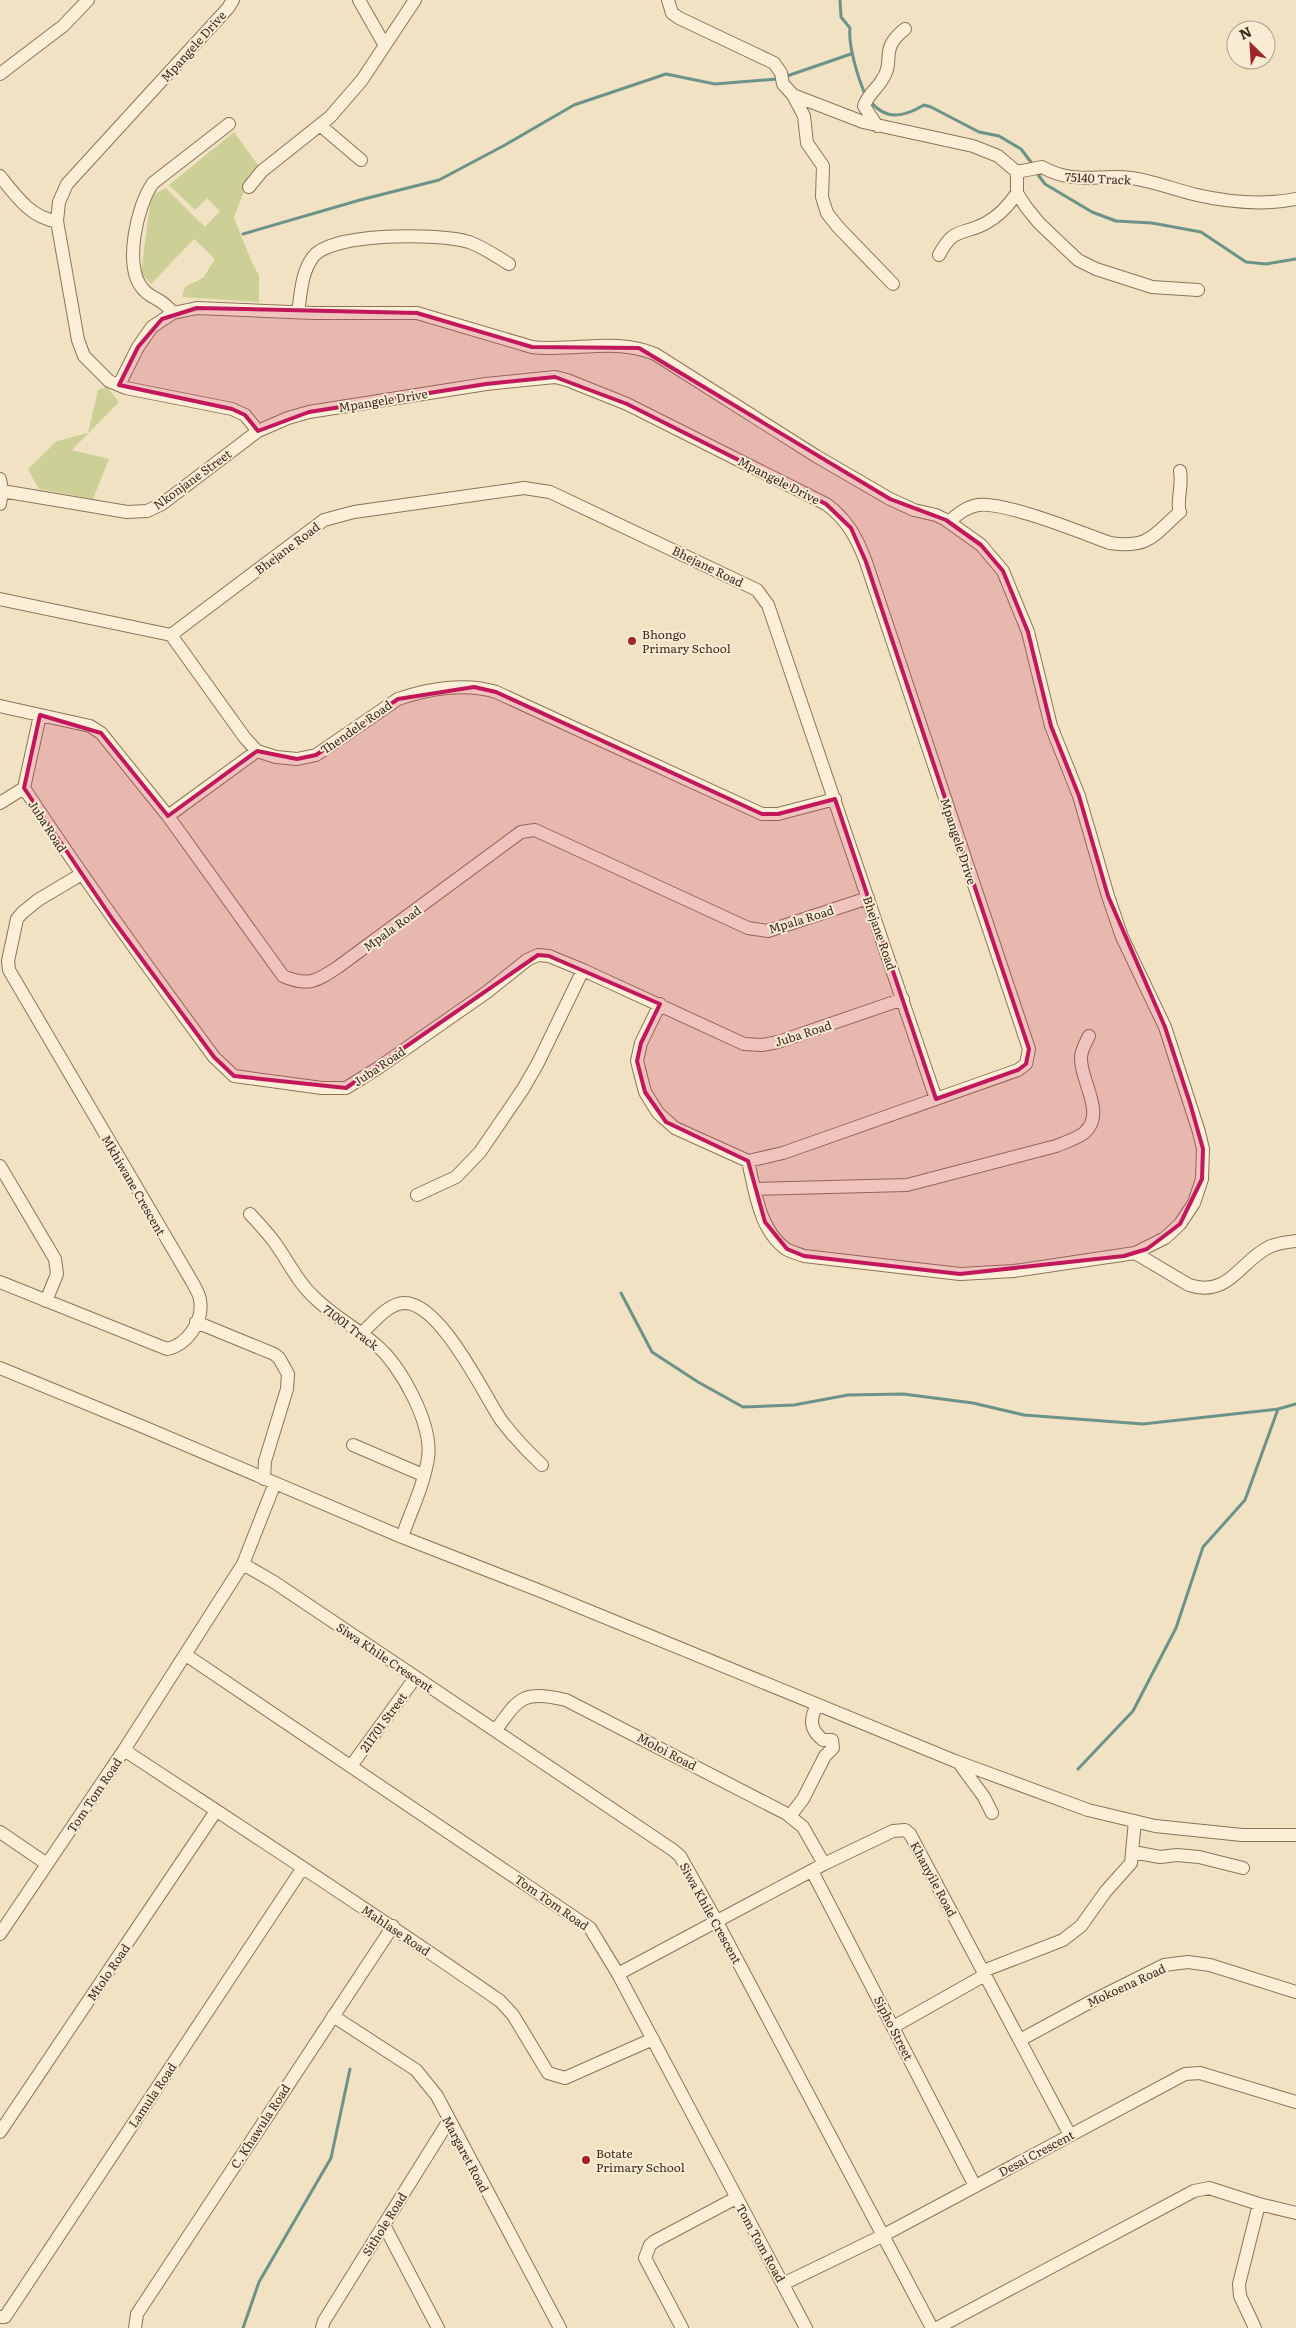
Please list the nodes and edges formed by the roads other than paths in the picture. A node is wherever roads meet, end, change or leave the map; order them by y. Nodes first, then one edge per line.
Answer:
1 (88, 0) edge
2 (232, 0) edge
3 (359, 0) edge
4 (415, 0) edge
5 (668, 0) edge
6 (905, 29) dead end
7 (384, 44) junction
8 (0, 74) edge
9 (793, 95) junction
10 (229, 124) dead end
11 (321, 126) junction
12 (878, 126) junction
13 (361, 160) dead end
14 (1030, 170) junction
15 (0, 176) edge
16 (248, 187) dead end
17 (1017, 193) junction
18 (1296, 199) edge
19 (57, 221) junction
20 (939, 256) dead end
21 (509, 264) dead end
22 (893, 284) dead end
23 (1198, 290) dead end
24 (298, 312) junction
25 (173, 313) junction
26 (119, 385) junction
27 (258, 431) junction
28 (1180, 471) dead end
29 (1, 485) edge
30 (0, 504) edge
31 (949, 522) junction
32 (0, 599) edge
33 (171, 635) junction
34 (0, 706) edge
35 (40, 715) junction
36 (257, 750) junction
37 (24, 788) junction
38 (834, 799) junction
39 (0, 803) edge
40 (168, 816) junction
41 (80, 875) junction
42 (868, 898) junction
43 (583, 970) junction
44 (902, 999) junction
45 (660, 1004) junction
46 (1089, 1036) dead end
47 (936, 1099) junction
48 (748, 1161) junction
49 (0, 1166) edge
50 (755, 1189) junction
51 (417, 1195) dead end
52 (250, 1214) dead end
53 (1296, 1241) edge
54 (1135, 1253) junction
55 (0, 1282) edge
56 (46, 1301) junction
57 (196, 1322) junction
58 (362, 1334) junction
59 (0, 1368) edge
60 (353, 1445) dead end
61 (542, 1465) dead end
62 (423, 1474) junction
63 (269, 1481) junction
64 (402, 1537) junction
65 (243, 1564) junction
66 (186, 1655) junction
67 (415, 1678) junction
68 (817, 1704) junction
69 (496, 1730) junction
70 (124, 1750) junction
71 (959, 1763) junction
72 (351, 1766) junction
73 (216, 1811) junction
74 (992, 1814) dead end
75 (790, 1816) junction
76 (1135, 1821) junction
77 (0, 1832) edge
78 (1296, 1835) edge
79 (1133, 1852) junction
80 (47, 1864) junction
81 (824, 1864) junction
82 (1243, 1868) dead end
83 (302, 1869) junction
84 (812, 1871) junction
85 (717, 1922) junction
86 (393, 1926) junction
87 (0, 1934) edge
88 (984, 1973) junction
89 (618, 1974) junction
90 (1296, 1992) edge
91 (333, 2016) junction
92 (893, 2027) junction
93 (653, 2039) junction
94 (1020, 2040) junction
95 (1296, 2102) edge
96 (448, 2122) junction
97 (0, 2132) edge
98 (1070, 2135) junction
99 (976, 2186) junction
100 (736, 2198) junction
101 (1259, 2204) junction
102 (1296, 2213) edge
103 (384, 2225) junction
104 (882, 2236) junction
105 (783, 2284) junction
106 (5, 2321) edge
107 (135, 2328) edge
108 (322, 2328) edge
109 (438, 2328) edge
110 (560, 2328) edge
111 (682, 2328) edge
112 (806, 2328) edge
113 (932, 2328) edge
114 (937, 2328) edge
115 (1255, 2328) edge

1 - 8 street
2 - 19 street, Mpangele Drive
3 - 7 street
4 - 7 street
5 - 9 street
6 - 12 street
7 - 11 street
9 - 12 street, 75140 Track
9 - 22 street
10 - 25 street
11 - 13 street
11 - 16 street
12 - 14 street, 75140 Track
14 - 17 street
14 - 18 street, 75140 Track
15 - 19 street
17 - 20 street
17 - 23 street
19 - 26 street, Mpangele Drive
21 - 24 street
24 - 25 street
24 - 31 street
25 - 26 street
26 - 27 street, Mpangele Drive
27 - 29 street, Nkonjane Street
27 - 47 street, Mpangele Drive
28 - 31 street
29 - 30 street
31 - 54 street
32 - 33 street
33 - 36 street
33 - 38 street, Bhejane Road
34 - 35 street, Mpala Road
35 - 37 street, Juba Road
35 - 40 street, Mpala Road
36 - 38 street, Thendele Road
36 - 40 street
37 - 39 street
37 - 41 street, Juba Road
38 - 42 street, Bhejane Road
40 - 42 street, Mpala Road
41 - 43 street, Juba Road
41 - 57 street, Mkhiwane Crescent
42 - 44 street, Bhejane Road
43 - 45 street, Juba Road
43 - 51 street
44 - 45 street, Juba Road
44 - 47 street, Bhejane Road
45 - 48 street
46 - 50 street
47 - 48 street, Mpangele Drive
48 - 50 street
49 - 56 street
50 - 54 street
52 - 58 street, 71001 Track
53 - 54 street
55 - 56 street, Mkhiwane Crescent
56 - 57 street, Mkhiwane Crescent
57 - 63 street, Tom Tom Road
58 - 61 street
58 - 62 street, 71001 Track
59 - 63 street
60 - 62 street
62 - 64 street, 71001 Track
63 - 64 street
63 - 65 street, Tom Tom Road
64 - 68 street
65 - 66 street, Tom Tom Road
65 - 67 street, Siwa Khile Crescent
66 - 70 street, Tom Tom Road
66 - 72 street, Tom Tom Road
67 - 69 street, Siwa Khile Crescent
67 - 72 street, 211701 Street
68 - 71 street
68 - 75 street
69 - 75 street, Moloi Road
69 - 85 street, Siwa Khile Crescent
70 - 73 street, Mahlase Road
70 - 80 street, Tom Tom Road
71 - 74 street
71 - 76 street
72 - 89 street, Tom Tom Road
73 - 83 street, Mahlase Road
73 - 97 street, Mtolo Road
75 - 81 street, Moloi Road
76 - 78 street
76 - 79 street
77 - 80 street
79 - 82 street
79 - 88 street
80 - 87 street, Tom Tom Road
81 - 84 street, Khanyile Road
81 - 88 street, Khanyile Road
83 - 86 street, Mahlase Road
83 - 106 street, Lamula Road
84 - 85 street, Khanyile Road
84 - 92 street, Sipho Street
85 - 89 street, Khanyile Road
85 - 104 street, Siwa Khile Crescent
86 - 91 street, C. Khawula Road
86 - 93 street, Mahlase Road
88 - 92 street
88 - 94 street, Khanyile Road
89 - 93 street, Tom Tom Road
90 - 94 street, Mokoena Road
91 - 96 street, Margaret Road
91 - 107 street, C. Khawula Road
92 - 99 street, Sipho Street
93 - 100 street, Tom Tom Road
94 - 98 street, Khanyile Road
95 - 98 street, Desai Crescent
96 - 103 street, Sithole Road
96 - 110 street, Margaret Road
98 - 99 street, Desai Crescent
99 - 104 street, Desai Crescent
100 - 105 street, Tom Tom Road
100 - 111 street
101 - 102 street
101 - 114 street
101 - 115 street
103 - 108 street, Sithole Road
103 - 109 street
104 - 105 street, Desai Crescent
104 - 113 street, Siwa Khile Crescent
105 - 112 street, Tom Tom Road

